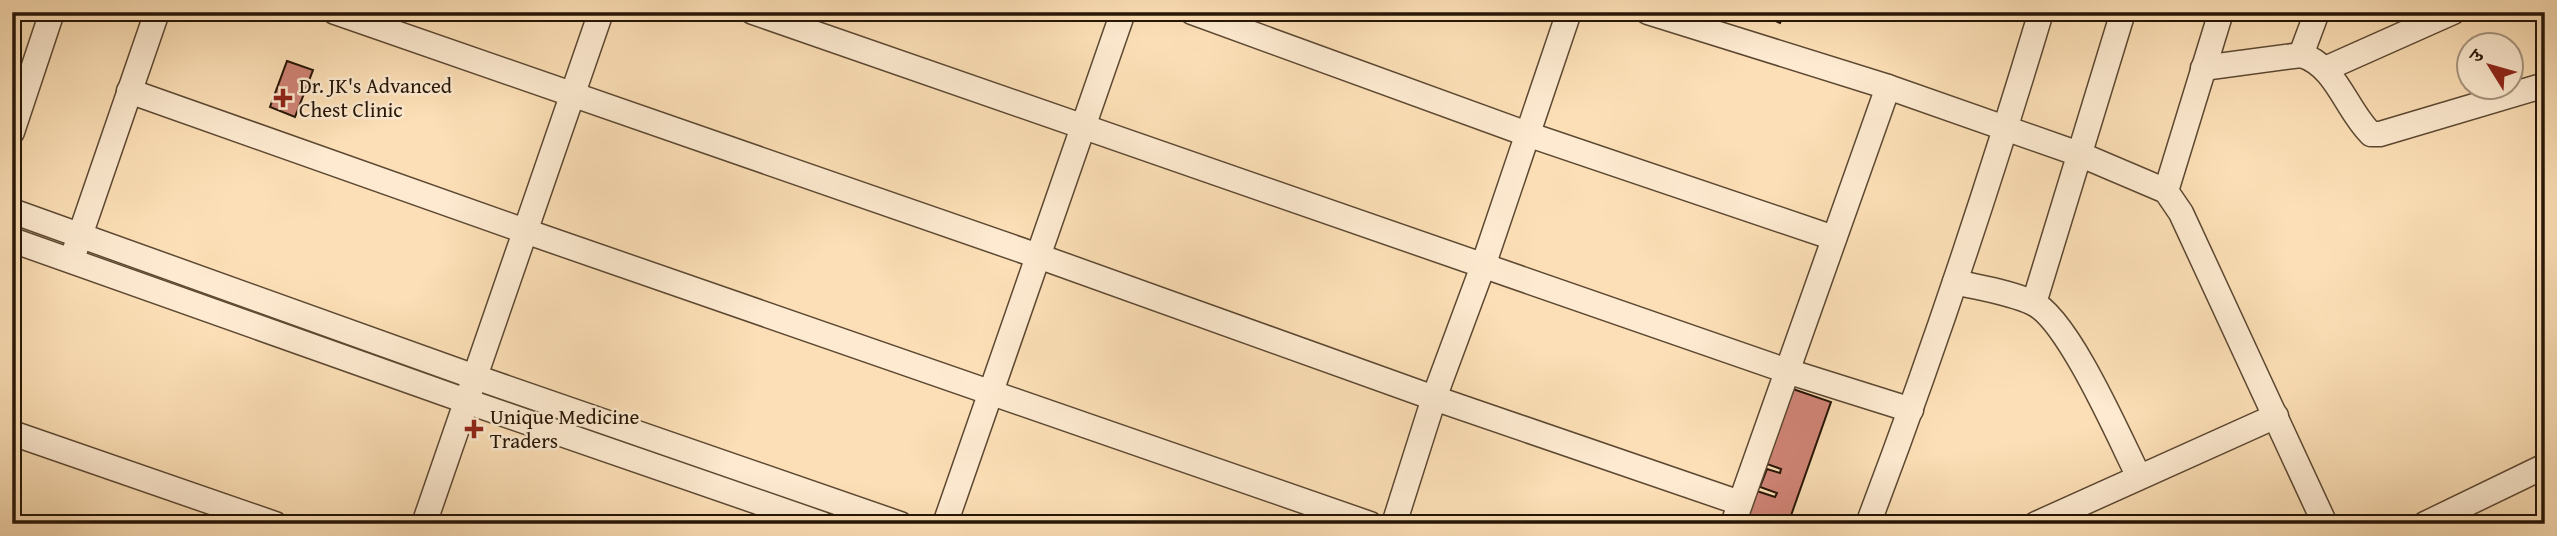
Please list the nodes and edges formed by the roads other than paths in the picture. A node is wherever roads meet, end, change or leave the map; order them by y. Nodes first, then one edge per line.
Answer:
1 (52, 12) edge
2 (157, 12) edge
3 (335, 12) edge
4 (601, 12) edge
5 (752, 12) edge
6 (1123, 12) edge
7 (1192, 12) edge
8 (1569, 12) edge
9 (1648, 12) edge
10 (2041, 12) edge
11 (2123, 12) edge
12 (2221, 12) edge
13 (2317, 12) edge
14 (2452, 12) edge
15 (2301, 55) junction
16 (2203, 68) junction
17 (2325, 69) junction
18 (2545, 85) edge
19 (1888, 87) junction
20 (130, 91) junction
21 (572, 95) junction
22 (1083, 125) junction
23 (2006, 128) junction
24 (12, 132) edge
25 (1527, 134) junction
26 (2079, 153) junction
27 (2166, 191) junction
28 (12, 211) edge
29 (525, 231) junction
30 (80, 235) junction
31 (1834, 238) junction
32 (12, 240) edge
33 (1038, 256) junction
34 (71, 260) junction
35 (1483, 266) junction
36 (1955, 282) junction
37 (2034, 303) junction
38 (1787, 371) junction
39 (475, 377) junction
40 (990, 392) junction
41 (1434, 398) junction
42 (467, 401) junction
43 (1912, 410) junction
44 (2276, 416) junction
45 (12, 433) edge
46 (2545, 466) edge
47 (2140, 477) junction
48 (1737, 514) edge
49 (275, 524) edge
50 (425, 524) edge
51 (822, 524) edge
52 (900, 524) edge
53 (945, 524) edge
54 (1370, 524) edge
55 (1395, 524) edge
56 (1868, 524) edge
57 (2036, 524) edge
58 (2325, 524) edge
59 (2425, 524) edge

1 - 24 street
2 - 20 street
3 - 21 street
4 - 21 street
5 - 22 street
6 - 22 street
7 - 25 street
8 - 25 street
9 - 19 street
10 - 23 street
11 - 26 street
12 - 16 street
13 - 15 street
14 - 17 street
15 - 16 street
15 - 17 street
16 - 27 street
17 - 18 street
19 - 23 street
19 - 31 street
20 - 29 street
20 - 30 street
21 - 29 street
21 - 33 street
22 - 33 street
22 - 35 street
23 - 26 street
23 - 36 street
25 - 31 street
25 - 35 street
26 - 27 street
26 - 37 street
27 - 44 street
28 - 30 street
29 - 39 street
29 - 40 street
30 - 34 street
30 - 39 street
31 - 38 street
32 - 34 street
33 - 40 street
33 - 41 street
34 - 42 street
35 - 38 street
35 - 41 street
36 - 37 street
36 - 43 street
37 - 47 street
38 - 43 street
38 - 48 street
39 - 42 street
39 - 52 street
40 - 53 street
40 - 54 street
41 - 48 street
41 - 55 street
42 - 50 street
42 - 51 street
43 - 56 street
44 - 47 street
44 - 58 street
45 - 49 street
46 - 59 street
47 - 57 street

